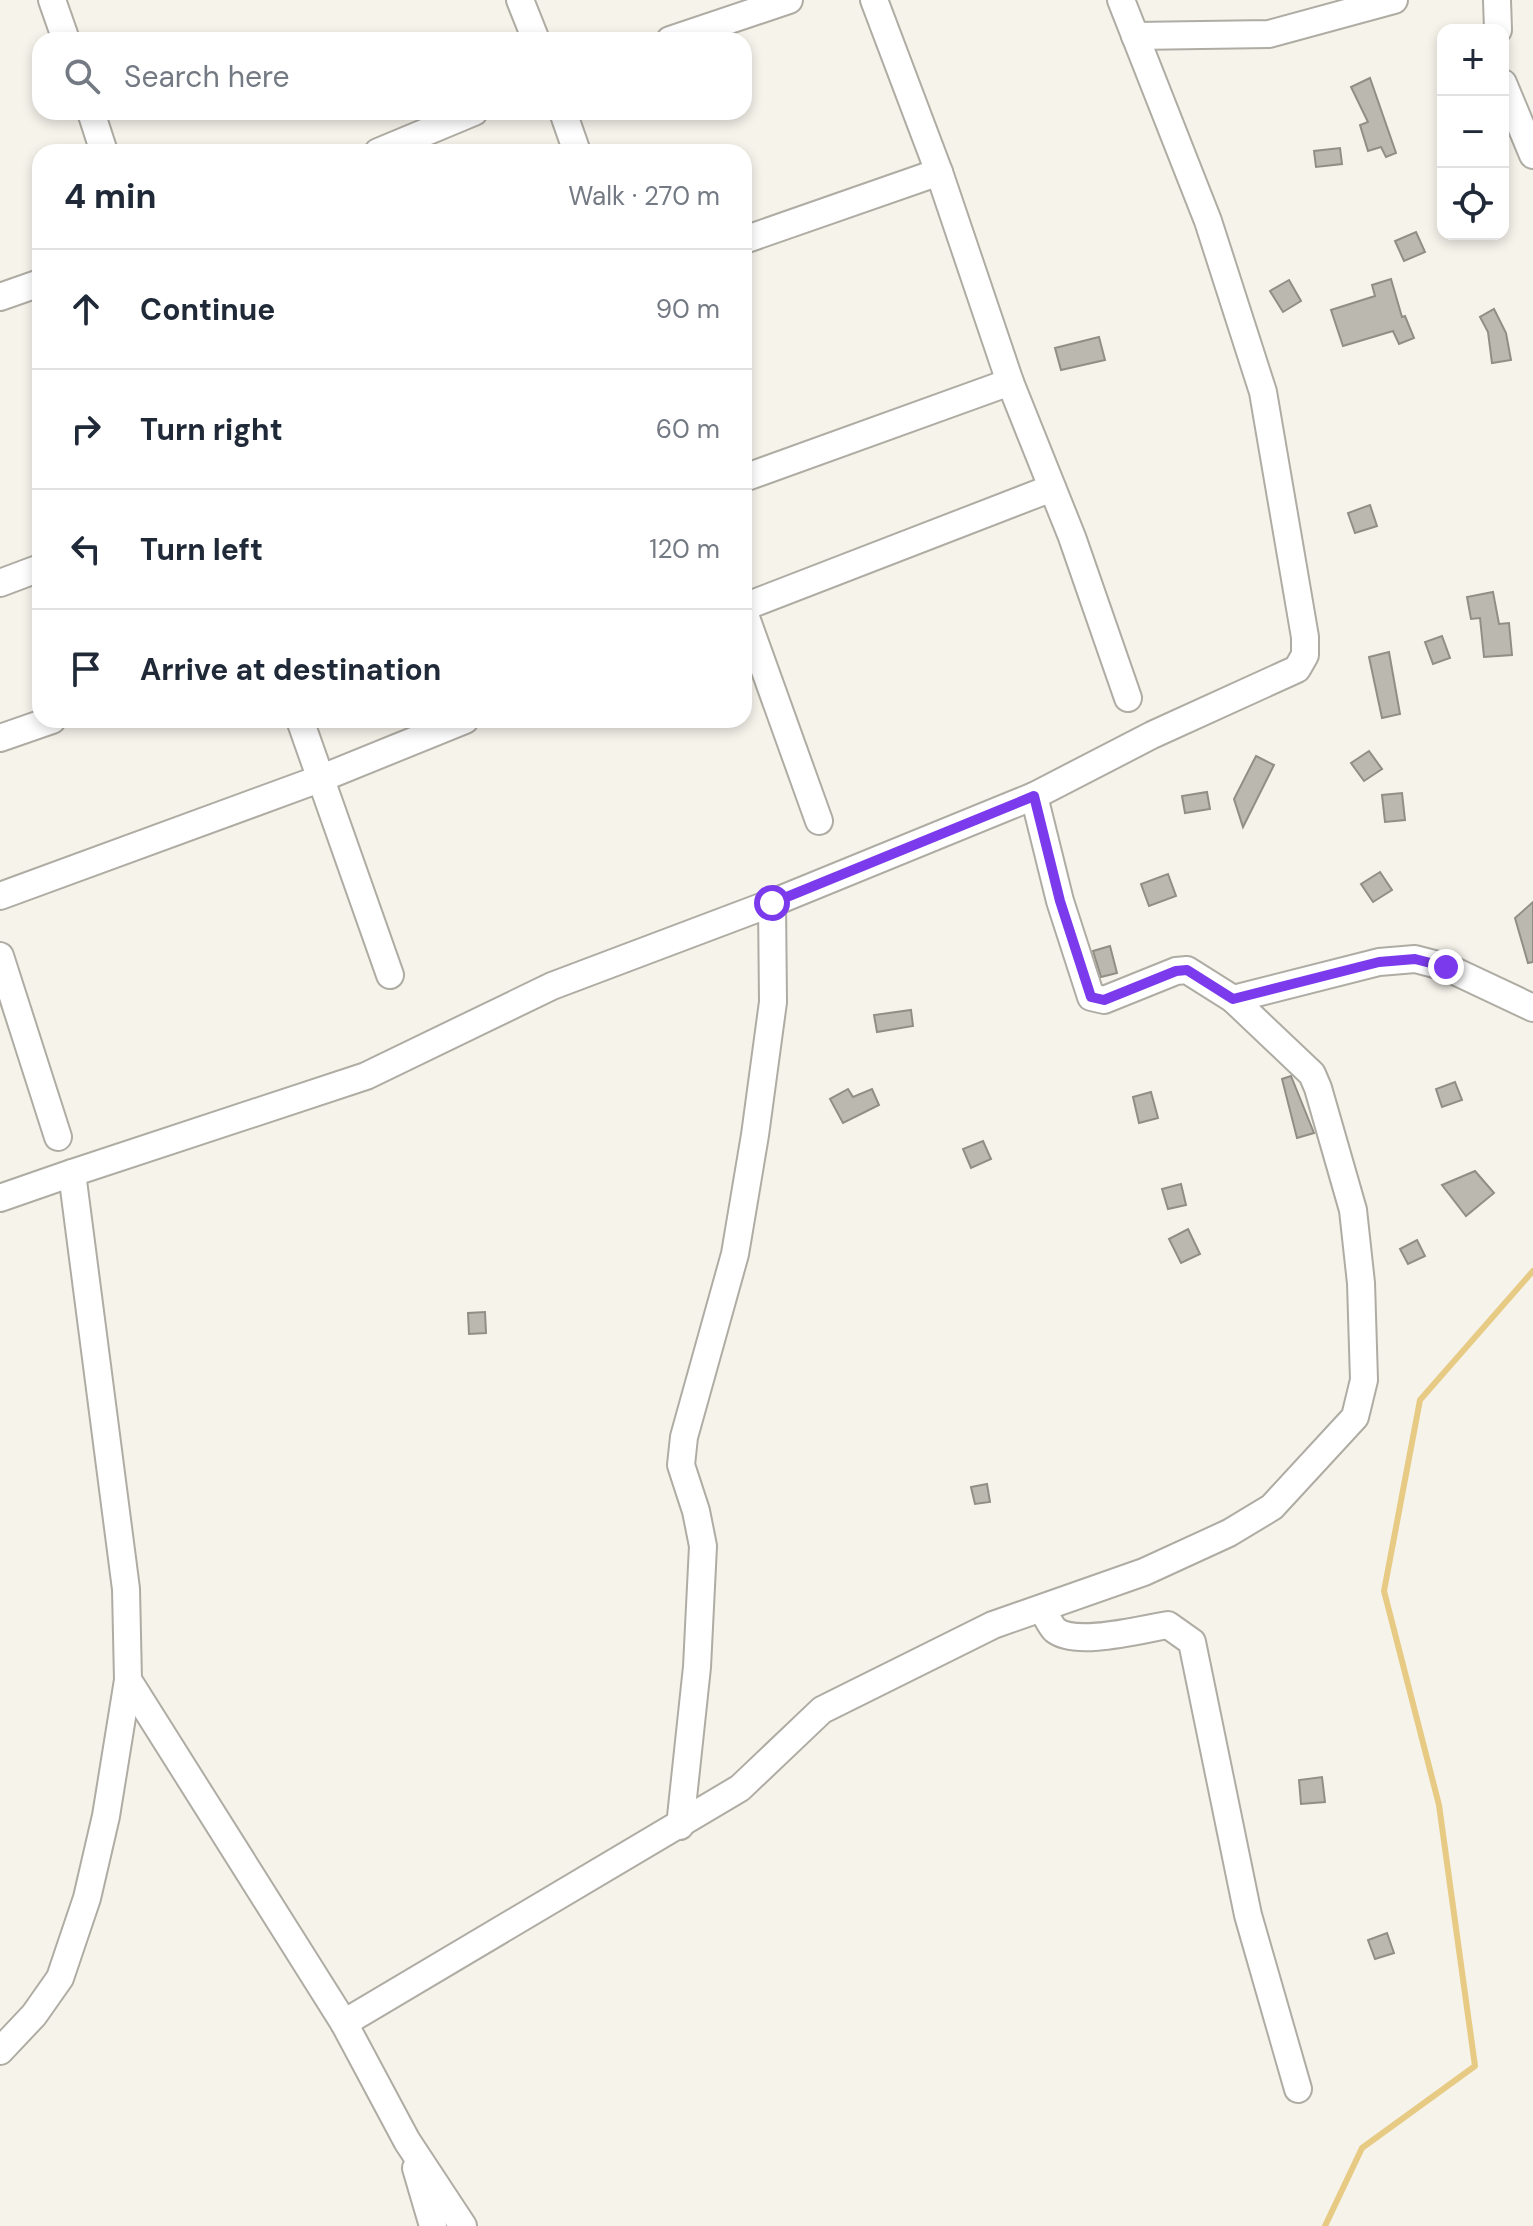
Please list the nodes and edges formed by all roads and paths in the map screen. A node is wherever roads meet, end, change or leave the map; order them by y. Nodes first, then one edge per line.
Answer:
1 (52, 0) edge
2 (520, 0) edge
3 (789, 0) edge
4 (874, 0) edge
5 (1121, 0) edge
6 (1394, 0) edge
7 (1497, 0) edge
8 (1498, 24) edge
9 (63, 32) edge
10 (533, 32) edge
11 (694, 32) edge
12 (1135, 36) junction
13 (1508, 96) edge
14 (94, 120) edge
15 (455, 120) edge
16 (566, 120) edge
17 (101, 144) edge
18 (397, 144) edge
19 (574, 144) edge
20 (1533, 155) edge
21 (939, 172) junction
22 (752, 237) edge
23 (32, 286) edge
24 (0, 297) edge
25 (1010, 382) junction
26 (752, 475) edge
27 (1052, 488) junction
28 (32, 571) edge
29 (0, 583) edge
30 (752, 607) edge
31 (752, 633) edge
32 (1128, 698) dead end
33 (32, 727) edge
34 (303, 728) edge
35 (445, 728) edge
36 (0, 738) edge
37 (322, 778) junction
38 (1034, 796) junction
39 (819, 821) dead end
40 (0, 896) edge
41 (772, 903) junction
42 (0, 956) edge
43 (390, 975) dead end
44 (1233, 999) junction
45 (1533, 1008) edge
46 (58, 1137) dead end
47 (72, 1173) junction
48 (0, 1198) edge
49 (1042, 1609) junction
50 (128, 1680) junction
51 (680, 1826) junction
52 (344, 2023) junction
53 (0, 2051) edge
54 (1298, 2089) dead end
55 (407, 2141) junction
56 (433, 2226) edge
57 (463, 2226) edge

1 - 9 street
2 - 10 street
3 - 11 street
4 - 21 street
5 - 12 street
6 - 12 street
7 - 8 street
12 - 38 street
13 - 20 street
14 - 17 street
15 - 18 street
16 - 19 street
21 - 22 street
21 - 25 street
23 - 24 street
25 - 26 street
25 - 27 street
27 - 30 street
27 - 32 street
28 - 29 street
31 - 39 street
33 - 36 street
34 - 37 street
35 - 37 street
37 - 40 street
37 - 43 street
38 - 41 street
38 - 44 street
41 - 47 street
41 - 51 street
42 - 46 street
44 - 45 street
44 - 49 street
47 - 48 street
47 - 50 street
49 - 51 street
49 - 54 street
50 - 52 street
50 - 53 street
51 - 52 street
52 - 55 street
55 - 56 street
55 - 57 street

